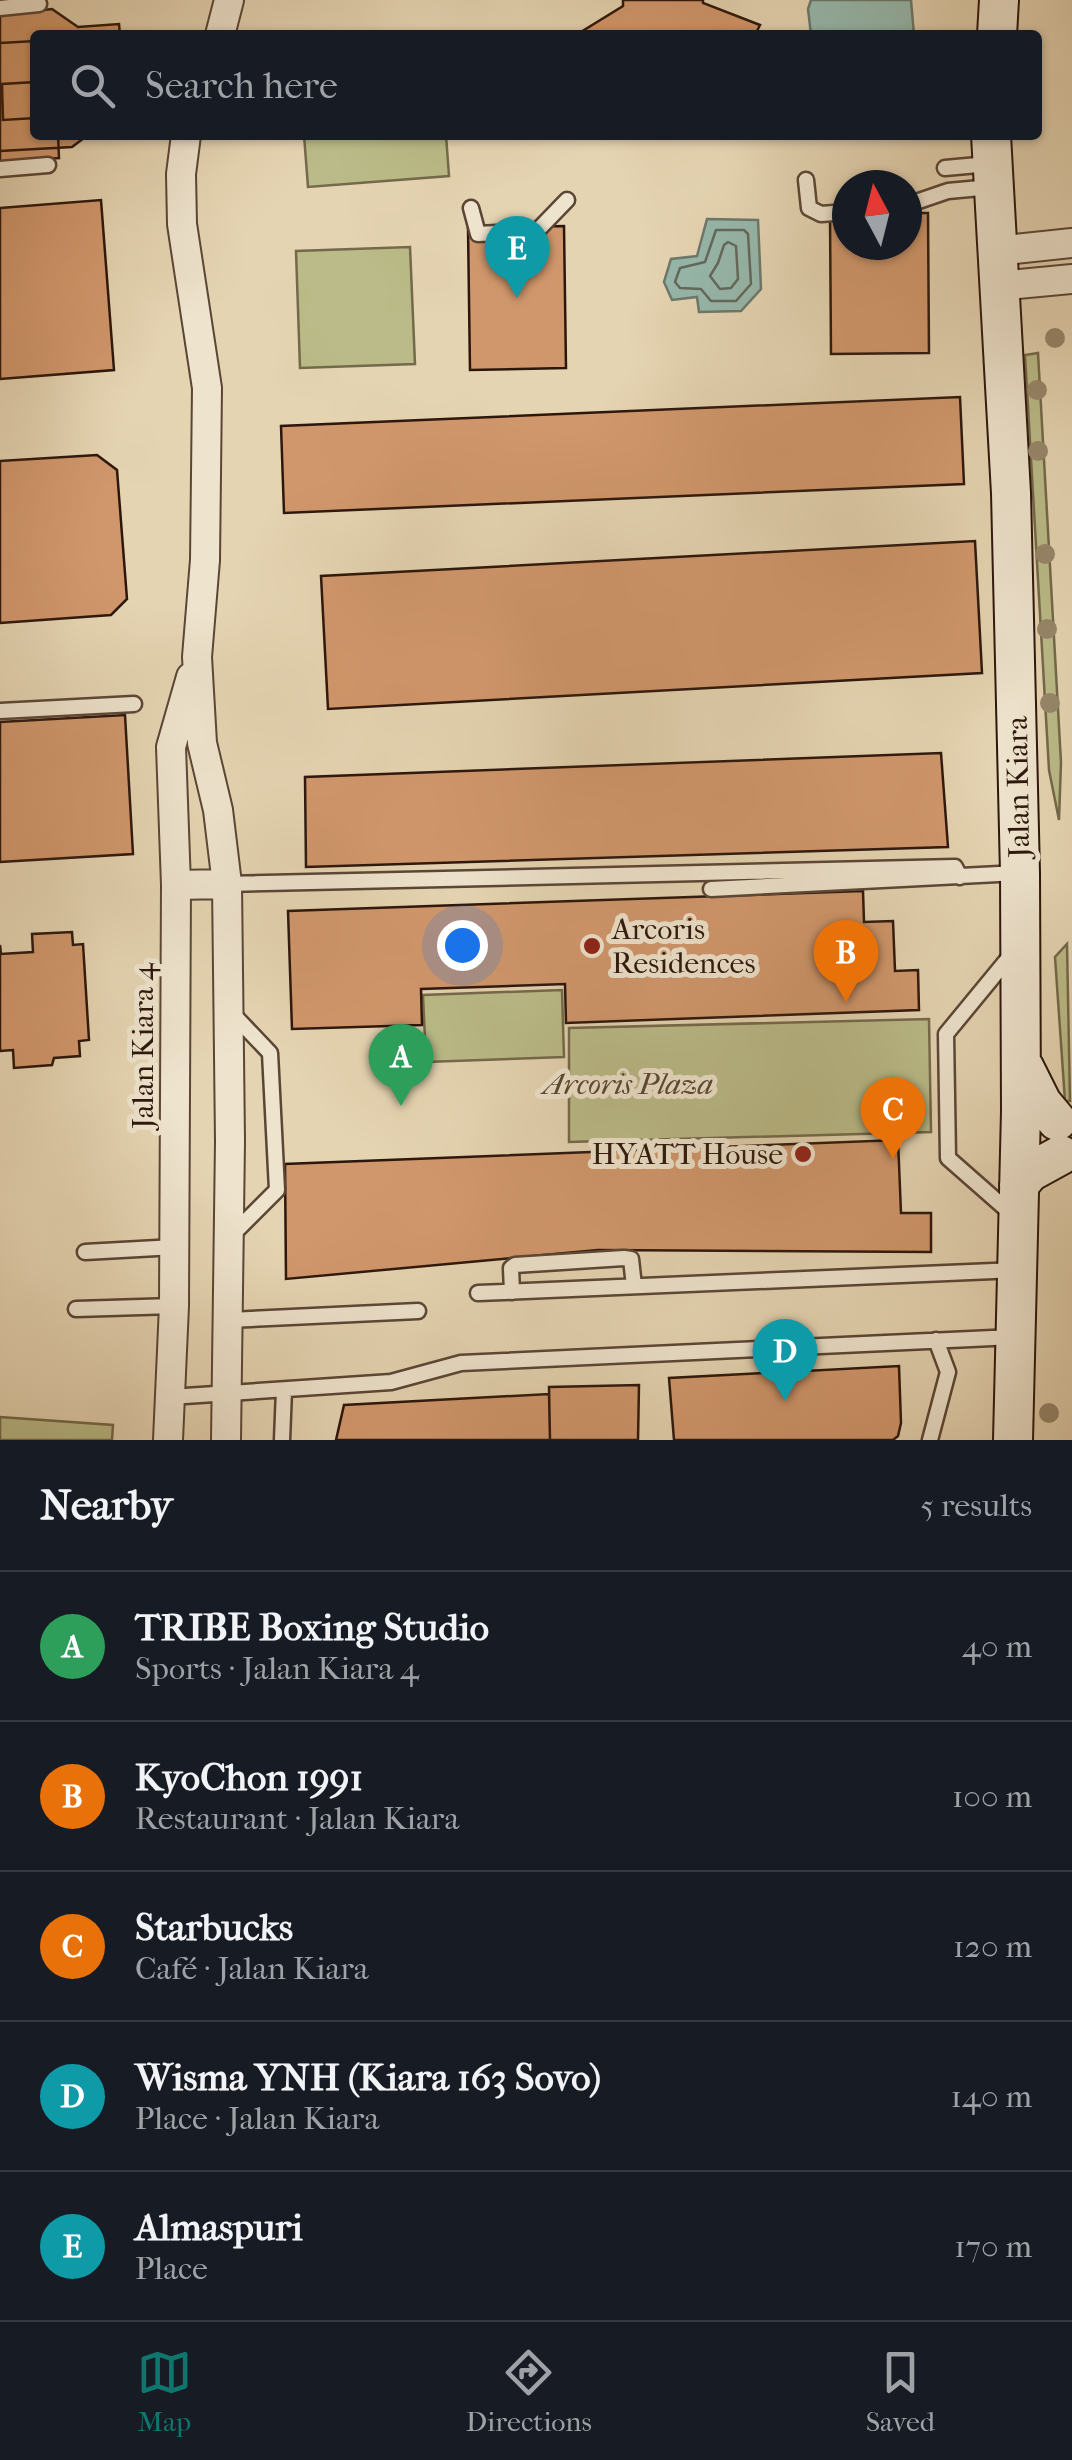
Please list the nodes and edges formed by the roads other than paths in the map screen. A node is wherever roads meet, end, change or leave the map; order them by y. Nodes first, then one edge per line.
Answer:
1 (229, 0) edge
2 (999, 0) edge
3 (39, 4) dead end
4 (0, 8) edge
5 (221, 30) edge
6 (996, 30) edge
7 (185, 140) edge
8 (991, 162) edge
9 (48, 164) dead end
10 (945, 168) dead end
11 (0, 169) edge
12 (806, 180) dead end
13 (567, 200) dead end
14 (922, 200) edge
15 (472, 208) dead end
16 (832, 213) edge
17 (1072, 244) edge
18 (997, 268) junction
19 (1072, 279) edge
20 (196, 657) junction
21 (134, 704) dead end
22 (0, 711) edge
23 (1020, 873) junction
24 (960, 877) junction
25 (227, 884) junction
26 (176, 885) junction
27 (711, 888) dead end
28 (1020, 942) junction
29 (229, 1010) junction
30 (1050, 1136) edge
31 (1018, 1202) junction
32 (230, 1237) junction
33 (174, 1247) junction
34 (85, 1252) dead end
35 (1018, 1270) junction
36 (634, 1286) junction
37 (512, 1292) junction
38 (478, 1293) dead end
39 (174, 1306) junction
40 (76, 1309) dead end
41 (418, 1311) dead end
42 (228, 1320) junction
43 (1014, 1337) junction
44 (936, 1340) junction
45 (284, 1390) junction
46 (227, 1393) junction
47 (170, 1397) junction
48 (168, 1440) edge
49 (226, 1440) edge
50 (282, 1440) edge
51 (930, 1440) edge
52 (1013, 1440) edge

1 - 5 street
2 - 6 main road
3 - 4 lane
7 - 20 street, Jalan Kiara 4
8 - 10 lane
8 - 14 lane
8 - 18 main road, Jalan Kiara
9 - 11 lane
12 - 16 lane
13 - 15 lane
17 - 18 street
18 - 19 street
18 - 23 main road, Jalan Kiara
20 - 25 street, Jalan Kiara 4
20 - 26 street, Jalan Kiara 4
21 - 22 lane
23 - 24 lane
23 - 28 main road, Jalan Kiara
24 - 25 lane
24 - 27 lane
25 - 26 street
25 - 29 street, Jalan Kiara 4
26 - 33 street, Jalan Kiara 4
28 - 30 main road, Jalan Kiara
28 - 31 lane
29 - 32 street, Jalan Kiara 4
29 - 32 lane
30 - 31 main road, Jalan Kiara
31 - 35 main road, Jalan Kiara
32 - 42 street, Jalan Kiara 4
33 - 34 lane
33 - 39 street, Jalan Kiara 4
35 - 36 lane
35 - 43 main road, Jalan Kiara
36 - 37 lane
36 - 37 lane
37 - 38 lane
39 - 40 lane
39 - 47 street, Jalan Kiara 4
41 - 42 lane
42 - 46 street, Jalan Kiara 4
43 - 44 lane
43 - 52 main road, Jalan Kiara
44 - 45 lane
44 - 51 lane
45 - 46 lane
45 - 50 lane
46 - 47 lane
46 - 49 street, Jalan Kiara 4
47 - 48 street, Jalan Kiara 4

